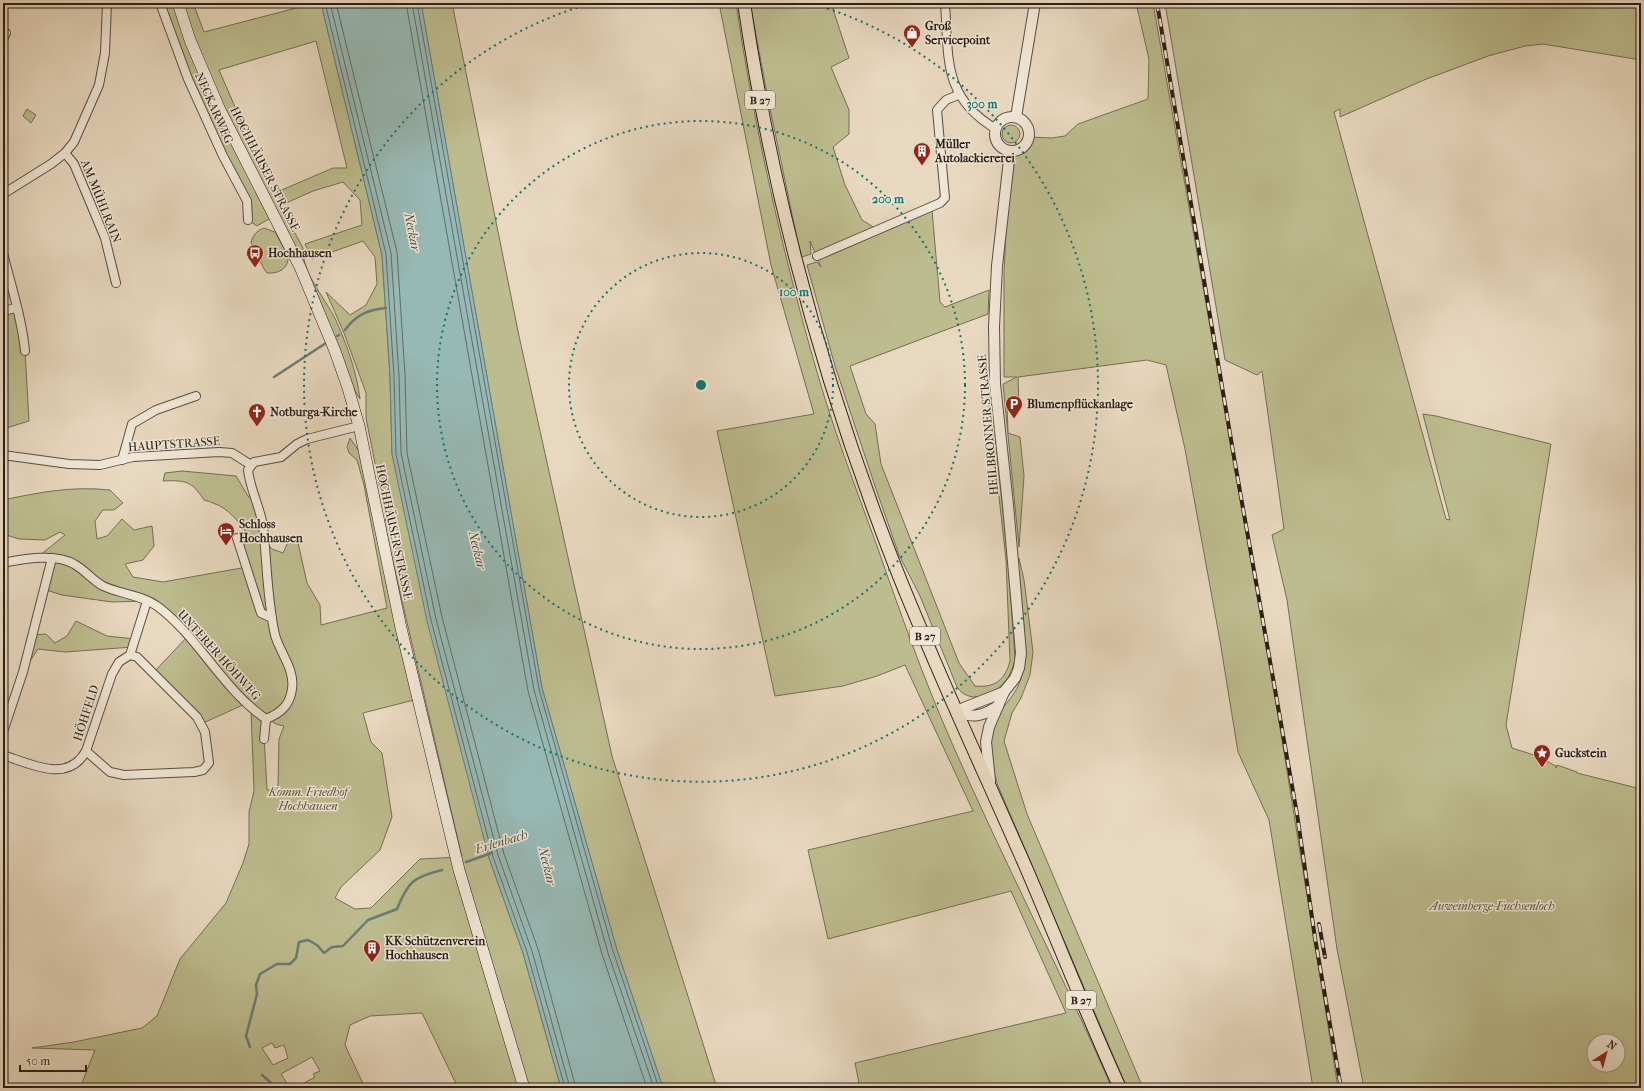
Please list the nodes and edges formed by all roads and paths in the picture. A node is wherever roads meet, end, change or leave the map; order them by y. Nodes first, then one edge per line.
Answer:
1 (107, 3) edge
2 (160, 3) edge
3 (178, 3) edge
4 (744, 3) edge
5 (945, 3) edge
6 (1035, 3) edge
7 (958, 95) junction
8 (1016, 117) junction
9 (996, 129) junction
10 (1010, 151) junction
11 (65, 153) junction
12 (3, 194) edge
13 (248, 220) dead end
14 (3, 254) edge
15 (817, 256) dead end
16 (116, 283) dead end
17 (16, 308) junction
18 (3, 311) edge
19 (26, 351) dead end
20 (196, 396) dead end
21 (359, 426) junction
22 (3, 455) edge
23 (122, 460) junction
24 (251, 465) junction
25 (237, 538) dead end
26 (52, 558) junction
27 (3, 563) edge
28 (147, 601) junction
29 (272, 618) junction
30 (130, 655) junction
31 (1004, 692) junction
32 (998, 706) junction
33 (956, 711) junction
34 (266, 719) junction
35 (3, 732) edge
36 (264, 739) dead end
37 (86, 751) junction
38 (3, 755) edge
39 (990, 789) junction
40 (524, 1088) edge
41 (1120, 1088) edge

1 - 11 street
2 - 13 street, NECKARWEG
3 - 21 main road, HOCHHÄUSER STRASSE
4 - 33 main road, B 27
5 - 7 street
6 - 8 street
7 - 9 street
7 - 15 street
8 - 9 street
8 - 10 street
9 - 10 street
10 - 31 street, HEILBRONNER STRASSE
11 - 12 street
11 - 16 street, AM MÜHLRAIN
14 - 17 street
17 - 18 street
17 - 19 street
20 - 23 street
21 - 24 street
21 - 40 main road, HOCHHÄUSER STRASSE
22 - 23 street, HAUPTSTRASSE
23 - 24 street, HAUPTSTRASSE
24 - 29 street
25 - 29 street
26 - 27 street, UNTERER HÖHWEG
26 - 28 street, UNTERER HÖHWEG
26 - 35 street
28 - 30 street
28 - 34 street, UNTERER HÖHWEG
29 - 34 street
30 - 37 street, HÖHFELD
30 - 37 street
31 - 32 street, HEILBRONNER STRASSE
31 - 33 street
32 - 33 street
32 - 39 street, HEILBRONNER STRASSE
33 - 39 main road, B 27
34 - 36 street
37 - 38 street, HÖHFELD
39 - 41 main road, B 27

